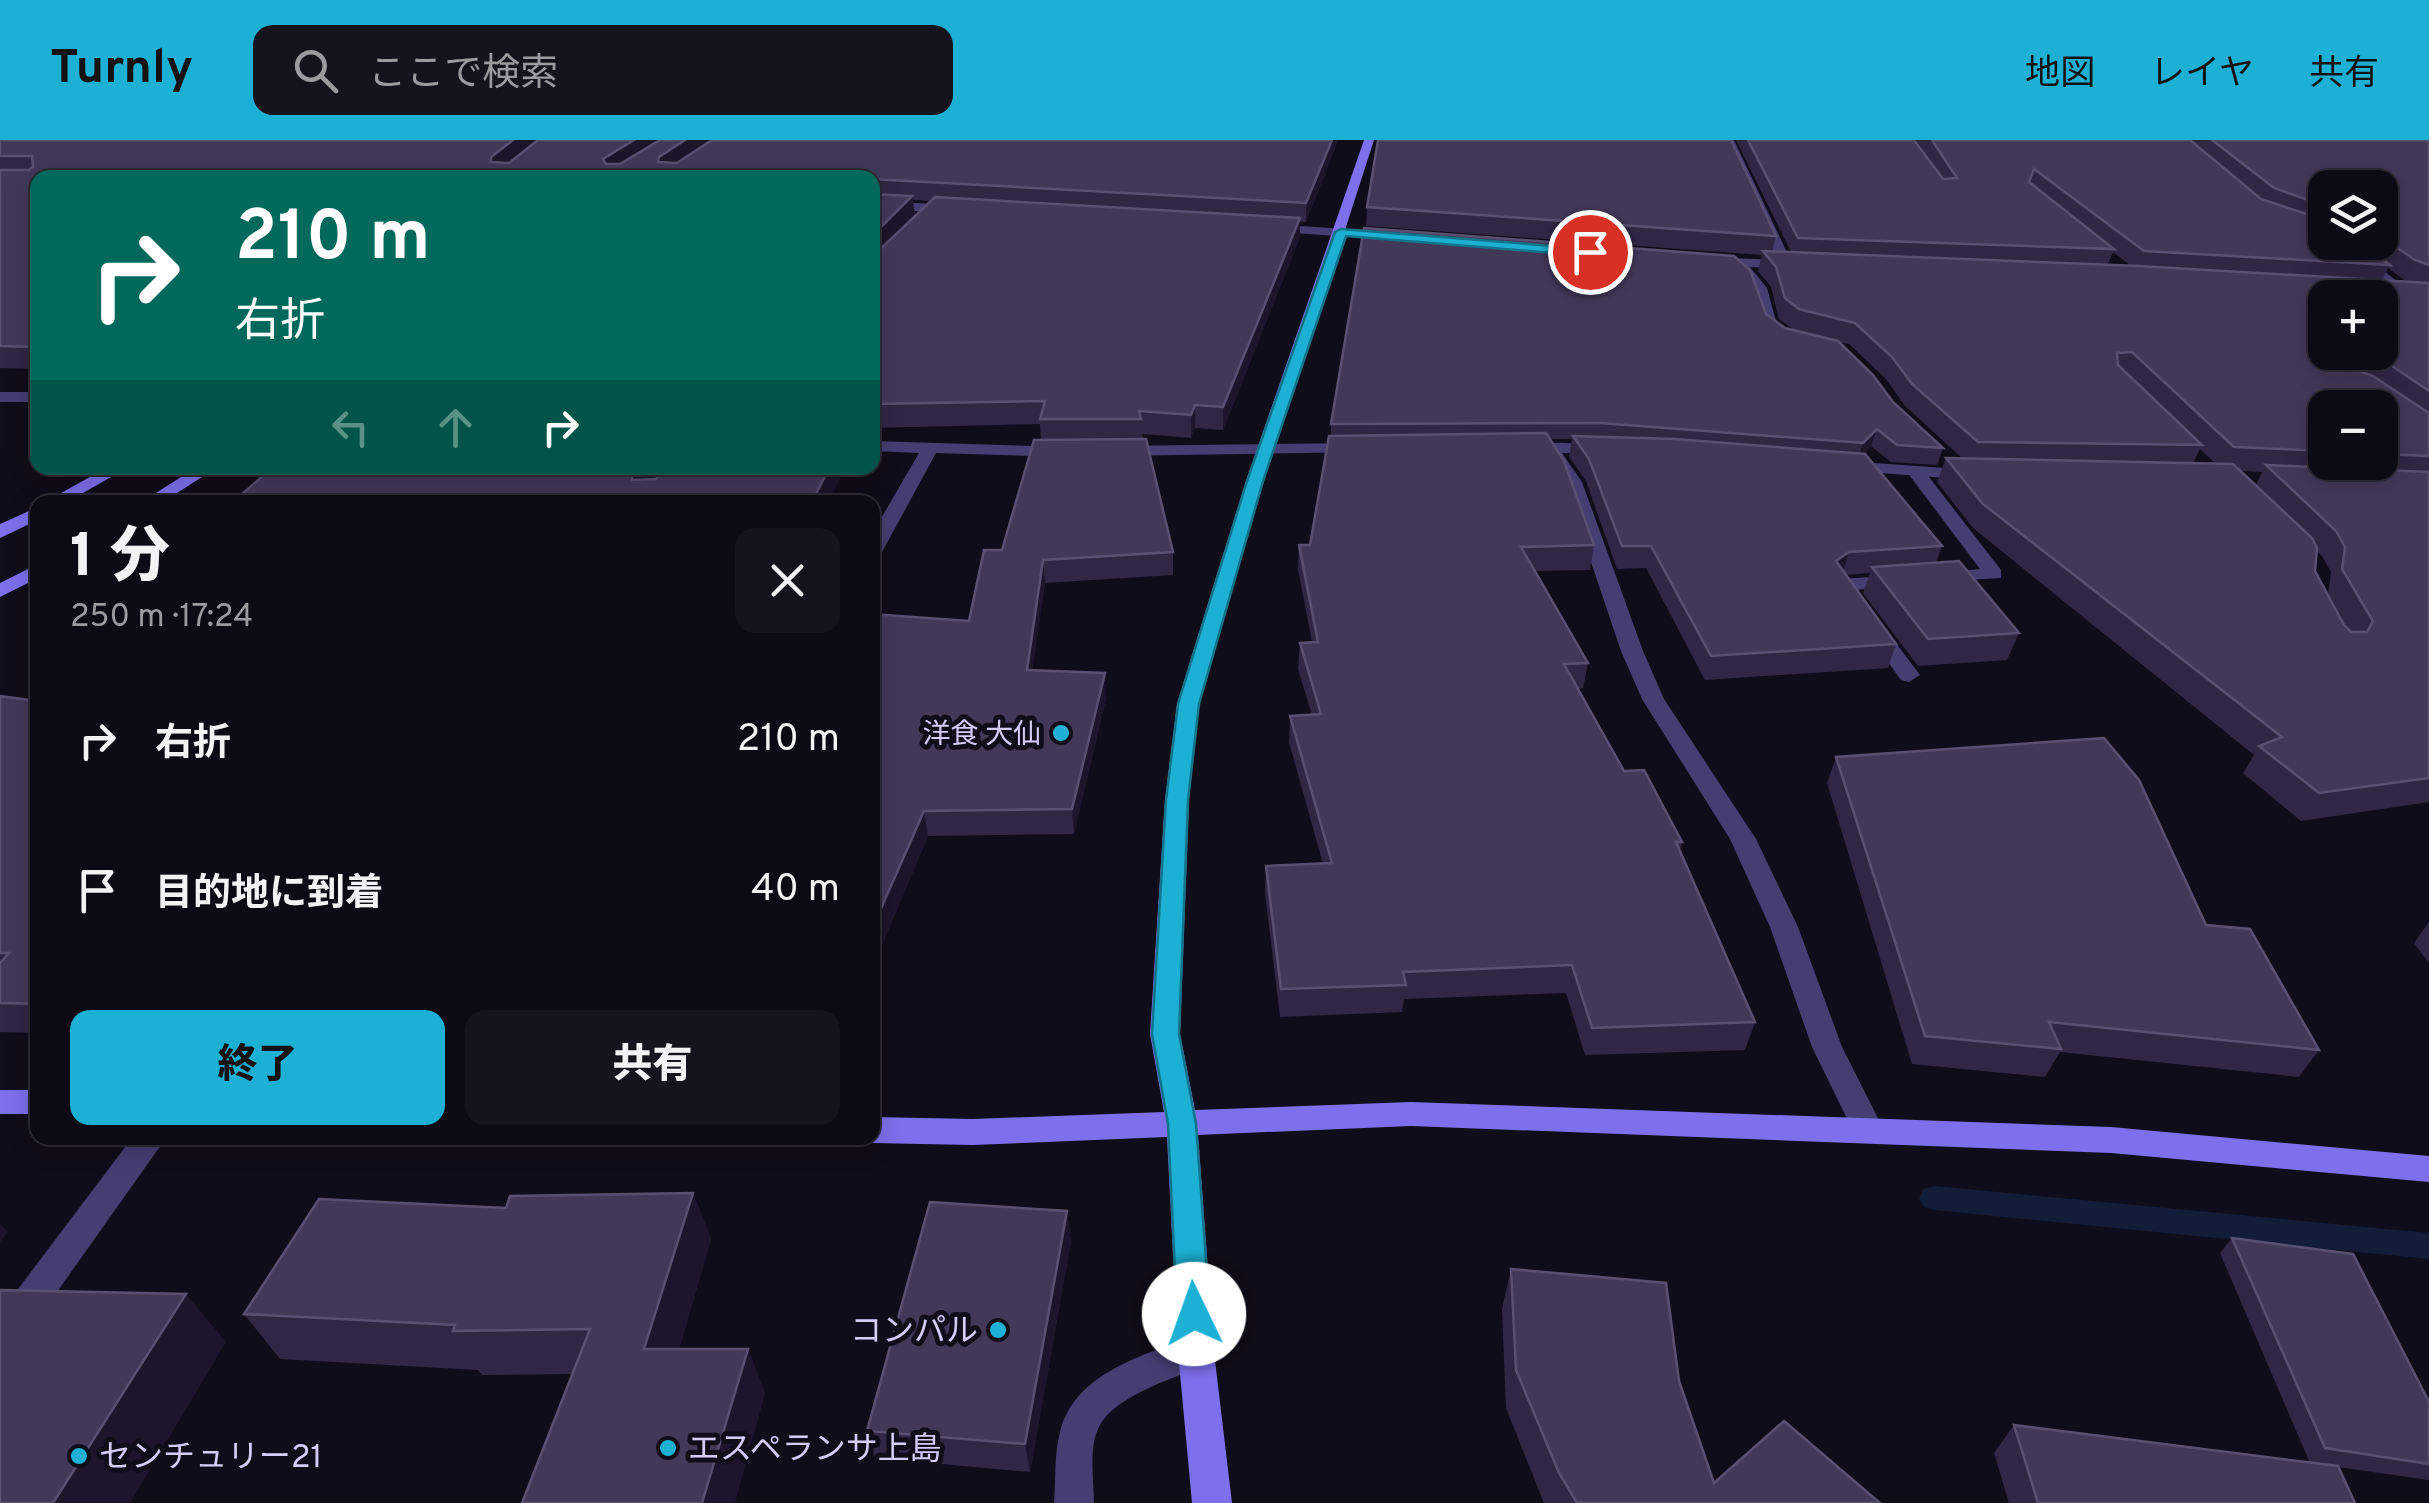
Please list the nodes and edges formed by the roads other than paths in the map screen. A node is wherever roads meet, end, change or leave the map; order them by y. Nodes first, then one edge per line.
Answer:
1 (1369, 140) edge
2 (1729, 140) edge
3 (880, 205) edge
4 (933, 208) junction
5 (970, 210) edge
6 (921, 221) edge
7 (1248, 227) edge
8 (1341, 232) junction
9 (1420, 238) edge
10 (2361, 260) edge
11 (1697, 261) edge
12 (1736, 262) junction
13 (1786, 265) junction
14 (1806, 266) edge
15 (2398, 294) edge
16 (2408, 294) junction
17 (2429, 296) edge
18 (2429, 312) edge
19 (1800, 340) edge
20 (0, 397) edge
21 (30, 397) edge
22 (880, 447) edge
23 (1548, 447) junction
24 (1380, 448) edge
25 (1492, 448) edge
26 (1268, 449) junction
27 (929, 450) junction
28 (1619, 450) edge
29 (1940, 454) edge
30 (1822, 464) edge
31 (1916, 472) junction
32 (105, 475) edge
33 (195, 475) edge
34 (1964, 475) junction
35 (2002, 475) edge
36 (67, 495) edge
37 (162, 495) edge
38 (30, 516) edge
39 (0, 532) edge
40 (880, 538) edge
41 (30, 574) edge
42 (0, 591) edge
43 (1909, 676) dead end
44 (0, 1102) edge
45 (30, 1102) edge
46 (1182, 1124) junction
47 (1867, 1128) junction
48 (880, 1130) edge
49 (145, 1145) edge
50 (2429, 1169) edge
51 (0, 1342) edge
52 (1196, 1352) junction
53 (1074, 1503) edge
54 (1212, 1503) edge

1 - 8 street
2 - 13 street
3 - 4 street
4 - 5 street
4 - 6 street
7 - 8 street
8 - 9 street
8 - 26 street
10 - 16 street
11 - 12 street
12 - 13 street
12 - 19 street
13 - 14 street
15 - 16 street
16 - 17 street
16 - 18 street
20 - 21 street
22 - 27 street
23 - 25 street
23 - 28 street
23 - 47 street
24 - 26 street
26 - 27 street
26 - 46 street
27 - 40 street
29 - 34 street
30 - 31 street
31 - 34 street
31 - 43 street
32 - 36 street
33 - 37 street
34 - 35 street
38 - 39 street
41 - 42 street
44 - 45 street
46 - 47 street
46 - 48 street
46 - 52 street
47 - 50 street
49 - 51 street
52 - 53 street
52 - 54 street

